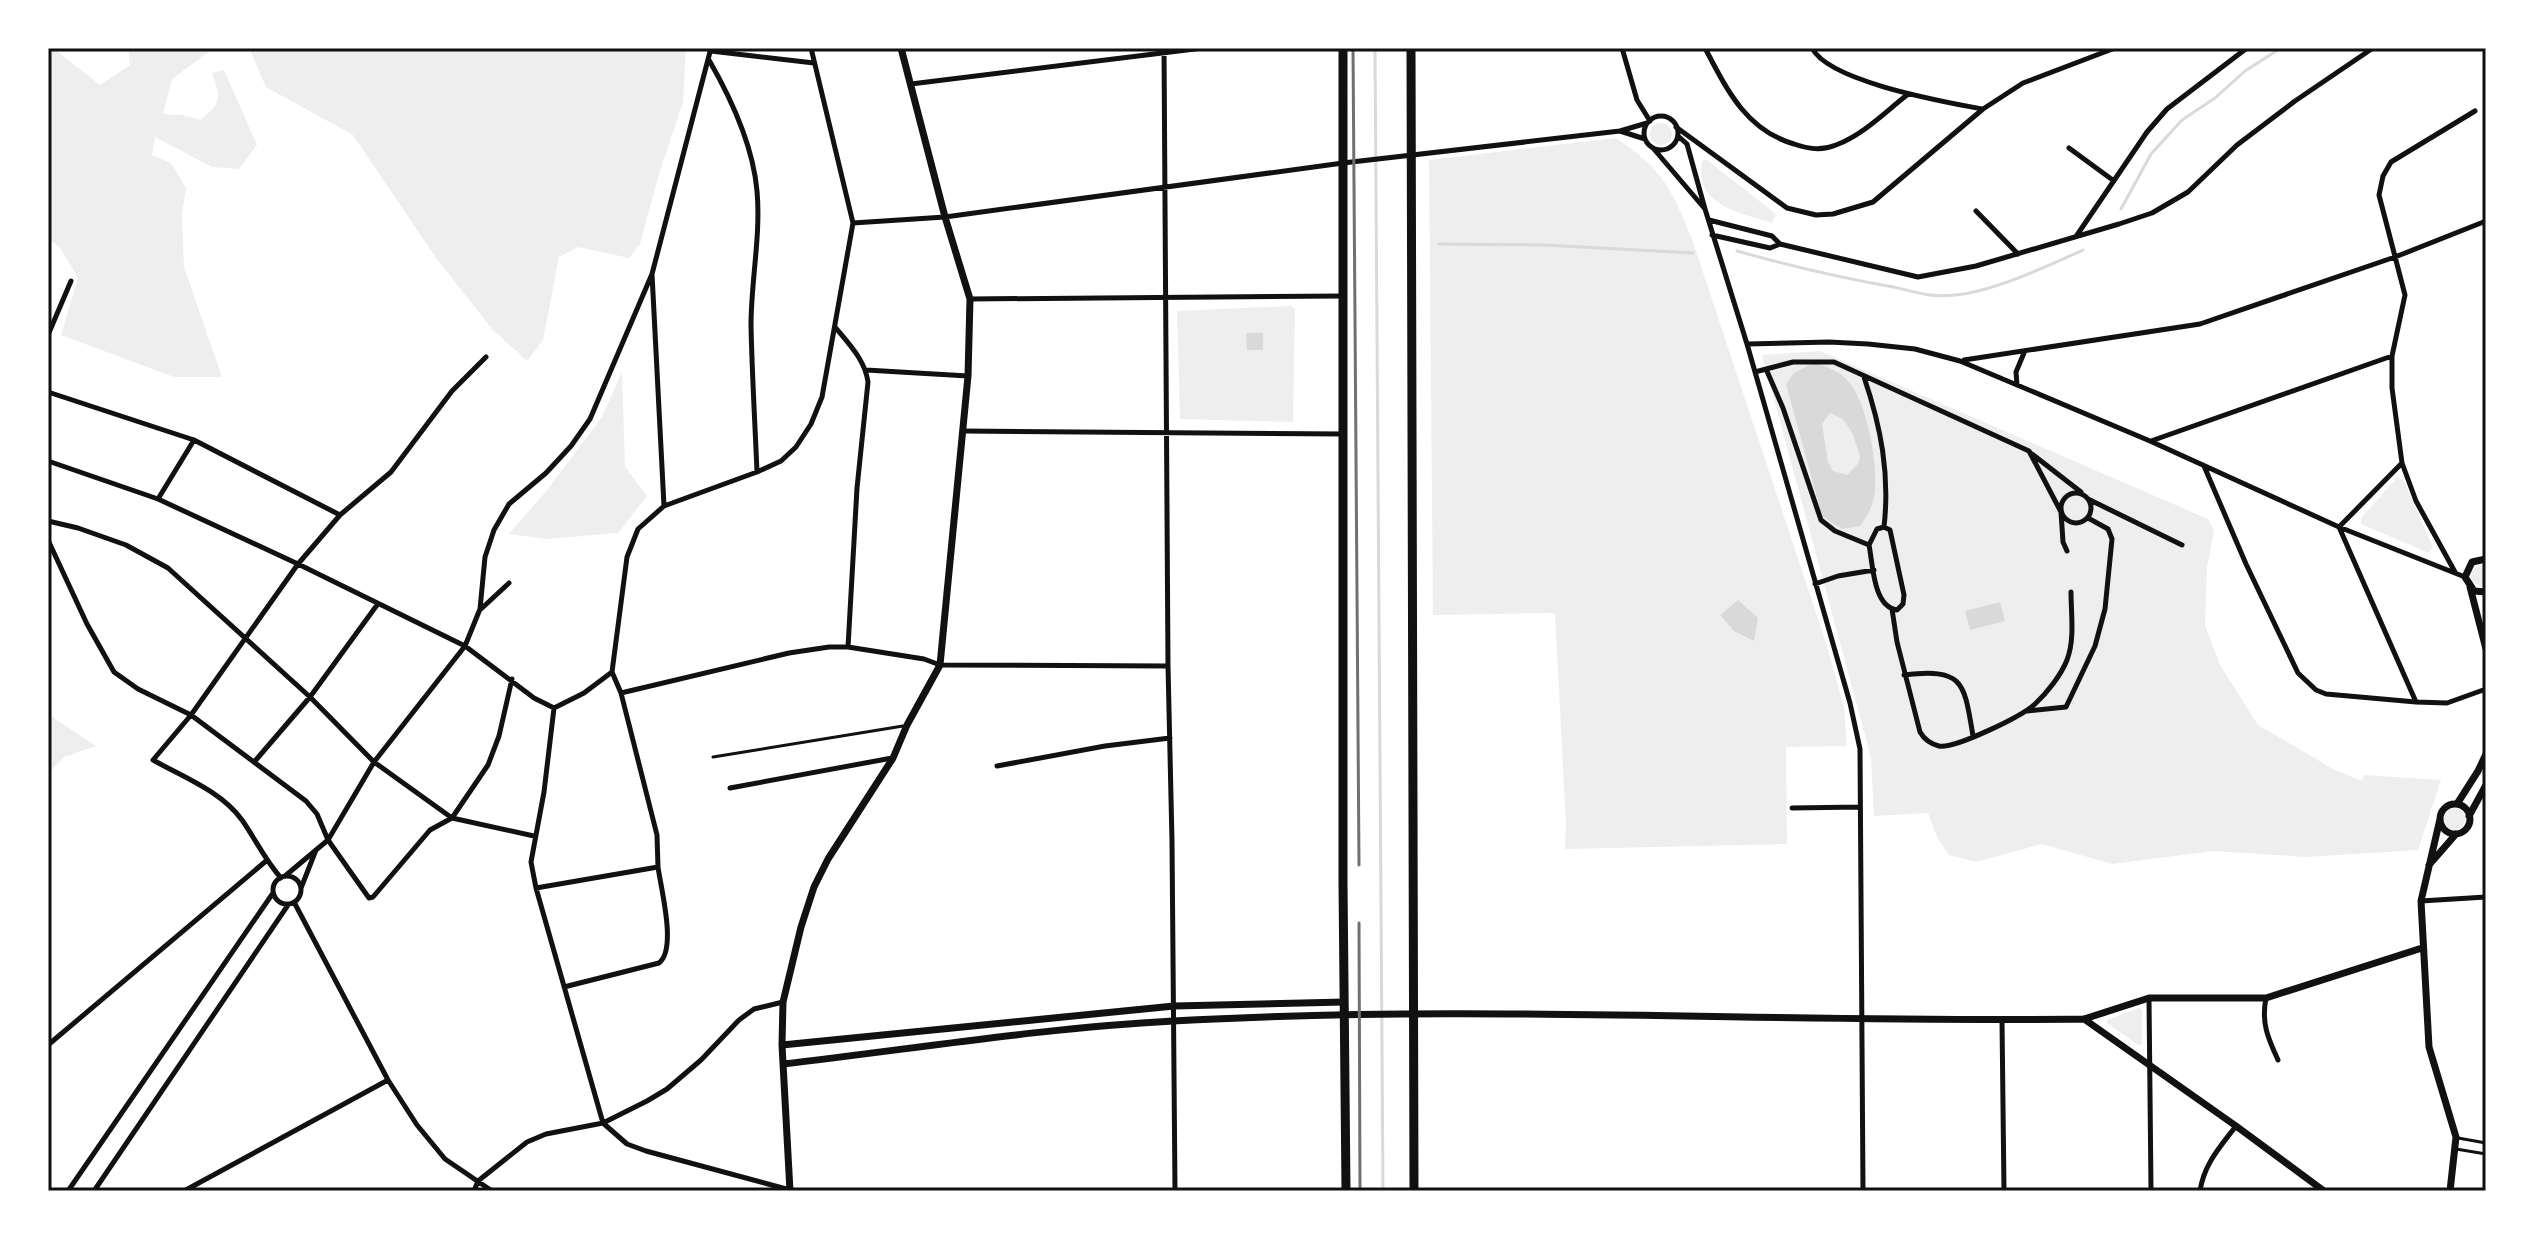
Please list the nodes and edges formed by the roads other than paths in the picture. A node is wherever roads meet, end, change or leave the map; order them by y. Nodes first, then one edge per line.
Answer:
1 (811, 48) edge
2 (901, 48) edge
3 (1203, 48) edge
4 (1343, 48) edge
5 (1411, 48) edge
6 (1622, 48) edge
7 (1705, 48) edge
8 (1812, 48) edge
9 (2115, 48) edge
10 (2247, 48) edge
11 (2373, 48) edge
12 (711, 49) edge
13 (1164, 50) edge
14 (709, 60) junction
15 (814, 63) junction
16 (911, 84) junction
17 (1907, 95) junction
18 (1983, 109) junction
19 (2475, 111) dead end
20 (1649, 122) junction
21 (1676, 127) junction
22 (1620, 131) junction
23 (1678, 136) junction
24 (1645, 139) junction
25 (1653, 148) junction
26 (2069, 148) dead end
27 (1413, 157) junction
28 (1343, 163) junction
29 (2114, 181) junction
30 (1166, 187) junction
31 (1705, 209) junction
32 (1976, 211) dead end
33 (945, 217) junction
34 (1708, 219) junction
35 (2486, 221) edge
36 (853, 223) junction
37 (1711, 235) junction
38 (2077, 236) junction
39 (1780, 244) junction
40 (2018, 255) junction
41 (2395, 257) junction
42 (652, 274) junction
43 (71, 281) dead end
44 (1344, 296) junction
45 (1167, 297) junction
46 (970, 299) junction
47 (835, 327) junction
48 (48, 335) edge
49 (1747, 344) junction
50 (2025, 353) junction
51 (2392, 356) junction
52 (486, 357) dead end
53 (1960, 361) junction
54 (1766, 369) junction
55 (866, 370) junction
56 (1755, 372) junction
57 (968, 376) junction
58 (1864, 377) junction
59 (2017, 386) junction
60 (48, 392) edge
61 (962, 431) junction
62 (1168, 434) junction
63 (1343, 434) junction
64 (194, 440) junction
65 (2150, 441) junction
66 (2029, 451) junction
67 (48, 461) edge
68 (2402, 463) junction
69 (2203, 465) junction
70 (757, 472) junction
71 (2087, 497) junction
72 (158, 499) junction
73 (664, 506) junction
74 (2061, 512) junction
75 (340, 515) junction
76 (2088, 518) junction
77 (48, 521) edge
78 (1884, 527) junction
79 (2339, 527) junction
80 (48, 540) edge
81 (1869, 545) junction
82 (2182, 545) dead end
83 (2067, 551) dead end
84 (2486, 552) edge
85 (2486, 559) edge
86 (2477, 560) junction
87 (298, 564) junction
88 (1874, 570) junction
89 (2456, 573) junction
90 (2465, 577) junction
91 (509, 583) dead end
92 (1815, 584) junction
93 (2470, 587) junction
94 (2071, 592) dead end
95 (2486, 592) edge
96 (377, 605) junction
97 (480, 609) junction
98 (1892, 609) junction
99 (247, 639) junction
100 (465, 646) junction
101 (848, 647) junction
102 (2486, 649) edge
103 (940, 665) junction
104 (1168, 666) junction
105 (612, 672) junction
106 (1904, 675) junction
107 (512, 679) junction
108 (2486, 689) edge
109 (621, 693) junction
110 (310, 697) junction
111 (2416, 702) junction
112 (554, 708) junction
113 (2026, 711) junction
114 (191, 715) junction
115 (907, 725) junction
116 (1973, 736) junction
117 (1170, 738) junction
118 (2486, 754) edge
119 (713, 757) dead end
120 (893, 758) junction
121 (255, 761) junction
122 (374, 762) junction
123 (997, 766) dead end
124 (2486, 785) edge
125 (730, 788) dead end
126 (2457, 804) junction
127 (1860, 807) junction
128 (1792, 808) dead end
129 (2469, 816) junction
130 (452, 818) junction
131 (2440, 819) junction
132 (2456, 834) junction
133 (534, 836) junction
134 (328, 840) junction
135 (316, 850) junction
136 (266, 861) junction
137 (658, 867) junction
138 (2428, 867) junction
139 (283, 877) junction
140 (536, 888) junction
141 (301, 889) junction
142 (273, 893) junction
143 (2486, 897) edge
144 (2421, 901) junction
145 (291, 903) junction
146 (2422, 948) junction
147 (564, 987) junction
148 (2149, 998) junction
149 (2266, 998) junction
150 (783, 1002) junction
151 (1344, 1002) junction
152 (1174, 1006) junction
153 (1414, 1015) junction
154 (1344, 1016) junction
155 (1043, 1017) junction
156 (1861, 1019) junction
157 (2084, 1019) junction
158 (2002, 1020) junction
159 (1174, 1021) junction
160 (1045, 1031) junction
161 (918, 1032) junction
162 (48, 1045) edge
163 (782, 1045) junction
164 (919, 1049) junction
165 (2278, 1060) dead end
166 (783, 1064) junction
167 (2151, 1067) junction
168 (388, 1080) junction
169 (603, 1123) junction
170 (2236, 1126) junction
171 (2456, 1137) junction
172 (2486, 1143) edge
173 (2456, 1149) junction
174 (2486, 1154) edge
175 (478, 1181) junction
176 (2151, 1189) edge
177 (790, 1190) edge
178 (68, 1191) edge
179 (94, 1191) edge
180 (184, 1191) edge
181 (474, 1191) edge
182 (492, 1191) edge
183 (1175, 1191) edge
184 (1346, 1191) edge
185 (1414, 1191) edge
186 (1863, 1191) edge
187 (2004, 1191) edge
188 (2200, 1191) edge
189 (2324, 1191) edge
190 (2450, 1191) edge

1 - 15 street
2 - 16 street
3 - 13 street
4 - 28 main road
5 - 27 main road
6 - 20 street
7 - 17 street
8 - 17 street
9 - 18 street
10 - 29 street
11 - 38 street
12 - 14 street
12 - 15 street
13 - 16 street
13 - 30 street
14 - 42 street
14 - 70 street
15 - 36 street
16 - 33 street
17 - 18 street
18 - 21 street
19 - 41 street
20 - 21 street
20 - 22 street
20 - 24 street
21 - 23 street
22 - 24 street
22 - 27 street
23 - 25 street
23 - 31 street
24 - 25 street
25 - 31 street
26 - 29 street
27 - 28 street
27 - 153 main road
28 - 30 street
28 - 44 main road
29 - 38 street
30 - 33 street
30 - 45 street
31 - 34 street
32 - 40 street
33 - 36 street
33 - 46 street
34 - 37 street
34 - 39 street
35 - 41 street
36 - 47 street
37 - 39 street
37 - 49 street
38 - 40 street
39 - 40 street
41 - 50 street
41 - 51 street
42 - 73 street
42 - 97 street
43 - 48 street
44 - 45 street
44 - 63 main road
45 - 46 street
45 - 62 street
46 - 57 street
47 - 55 street
47 - 70 street
49 - 53 street
49 - 56 street
50 - 53 street
50 - 59 street
51 - 65 street
51 - 68 street
52 - 75 street
53 - 59 street
54 - 56 street
54 - 58 street
54 - 81 street
55 - 57 street
55 - 101 street
56 - 92 street
57 - 61 street
58 - 66 street
58 - 78 street
59 - 65 street
60 - 64 street
61 - 62 street
61 - 103 street
62 - 63 street
62 - 104 street
63 - 151 main road
64 - 72 street
64 - 75 street
65 - 69 street
66 - 71 street
66 - 74 street
67 - 72 street
68 - 79 street
68 - 89 street
69 - 79 street
69 - 111 street
70 - 73 street
71 - 74 street
71 - 76 street
71 - 82 street
72 - 87 street
73 - 105 street
74 - 76 street
74 - 83 street
75 - 87 street
76 - 113 street
77 - 99 street
78 - 81 street
78 - 98 street
79 - 89 street
79 - 111 street
80 - 114 street
81 - 88 street
84 - 86 street
85 - 86 street
86 - 90 street
87 - 96 street
87 - 99 street
88 - 92 street
88 - 98 street
89 - 90 street
90 - 93 street
91 - 97 street
92 - 127 street
93 - 95 street
93 - 102 street
94 - 113 street
96 - 100 street
96 - 110 street
97 - 100 street
98 - 106 street
99 - 110 street
99 - 114 street
100 - 107 street
100 - 122 street
101 - 103 street
101 - 109 street
103 - 104 street
103 - 115 street
104 - 117 street
105 - 109 street
105 - 112 street
106 - 116 street
106 - 116 street
107 - 112 street
107 - 130 street
108 - 111 street
109 - 137 street
110 - 121 street
110 - 122 street
112 - 133 street
113 - 116 street
114 - 121 street
114 - 136 street
115 - 119 lane
115 - 120 street
117 - 123 street
117 - 152 street
118 - 126 street
120 - 125 street
120 - 150 street
121 - 134 street
122 - 130 street
122 - 134 street
124 - 129 street
126 - 129 street
126 - 131 street
127 - 128 street
127 - 156 street
129 - 132 street
130 - 133 street
130 - 134 street
131 - 132 street
131 - 138 street
132 - 138 street
133 - 140 street
134 - 135 street
135 - 139 street
135 - 141 street
136 - 139 street
136 - 162 street
137 - 140 street
137 - 147 street
138 - 144 street
139 - 141 street
139 - 142 street
140 - 147 street
141 - 145 street
142 - 145 street
142 - 178 street
143 - 144 street
144 - 146 street
145 - 168 street
145 - 179 street
146 - 149 street
146 - 171 street
147 - 169 street
148 - 149 street
148 - 157 street
148 - 167 street
149 - 165 street
150 - 163 street
150 - 169 street
151 - 152 street
151 - 154 main road
152 - 155 street
152 - 159 street
153 - 154 street
153 - 156 street
153 - 185 main road
154 - 159 street
154 - 184 main road
155 - 160 street
155 - 161 street
156 - 158 street
156 - 186 street
157 - 158 street
157 - 167 street
158 - 187 street
159 - 160 street
159 - 183 street
160 - 164 street
161 - 163 street
161 - 164 street
163 - 166 street
164 - 166 street
166 - 177 street
167 - 170 street
167 - 176 street
168 - 175 street
168 - 180 street
169 - 175 street
169 - 177 street
170 - 188 street
170 - 189 street
171 - 172 lane
171 - 173 street
173 - 174 lane
173 - 190 street
175 - 181 street
175 - 182 street

